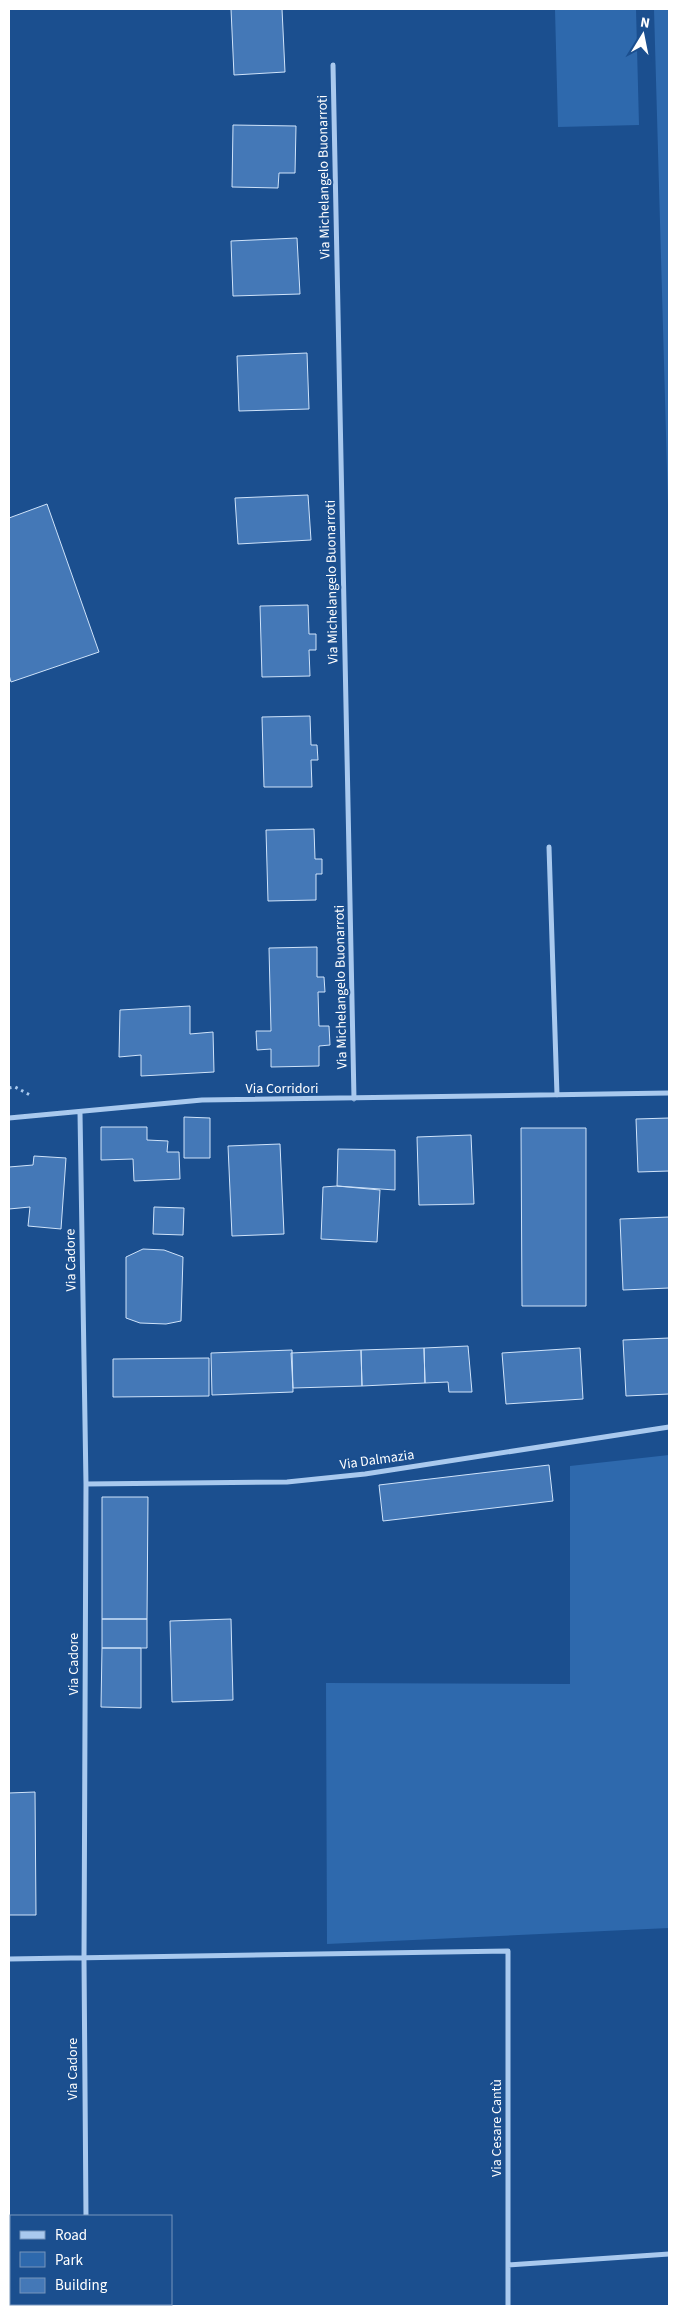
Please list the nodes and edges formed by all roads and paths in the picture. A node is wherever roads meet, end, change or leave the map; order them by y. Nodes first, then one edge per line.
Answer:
1 (333, 65) dead end
2 (549, 846) dead end
3 (669, 1093) edge
4 (557, 1095) junction
5 (354, 1099) junction
6 (80, 1112) junction
7 (9, 1118) edge
8 (669, 1427) edge
9 (86, 1484) junction
10 (9, 1959) edge
11 (84, 1959) junction
12 (86, 2215) edge
13 (669, 2254) edge
14 (508, 2265) junction
15 (508, 2306) edge

1 - 5 street, Via Michelangelo Buonarroti
2 - 4 street
3 - 4 street, Via Corridori
4 - 5 street, Via Corridori
5 - 6 street, Via Corridori
6 - 7 street, Via Corridori
6 - 9 street, Via Cadore
8 - 9 street, Via Dalmazia
9 - 11 street, Via Cadore
10 - 11 street
11 - 12 street, Via Cadore
11 - 14 street, Via Cesare Cantù
13 - 14 street
14 - 15 street, Via Cesare Cantù

